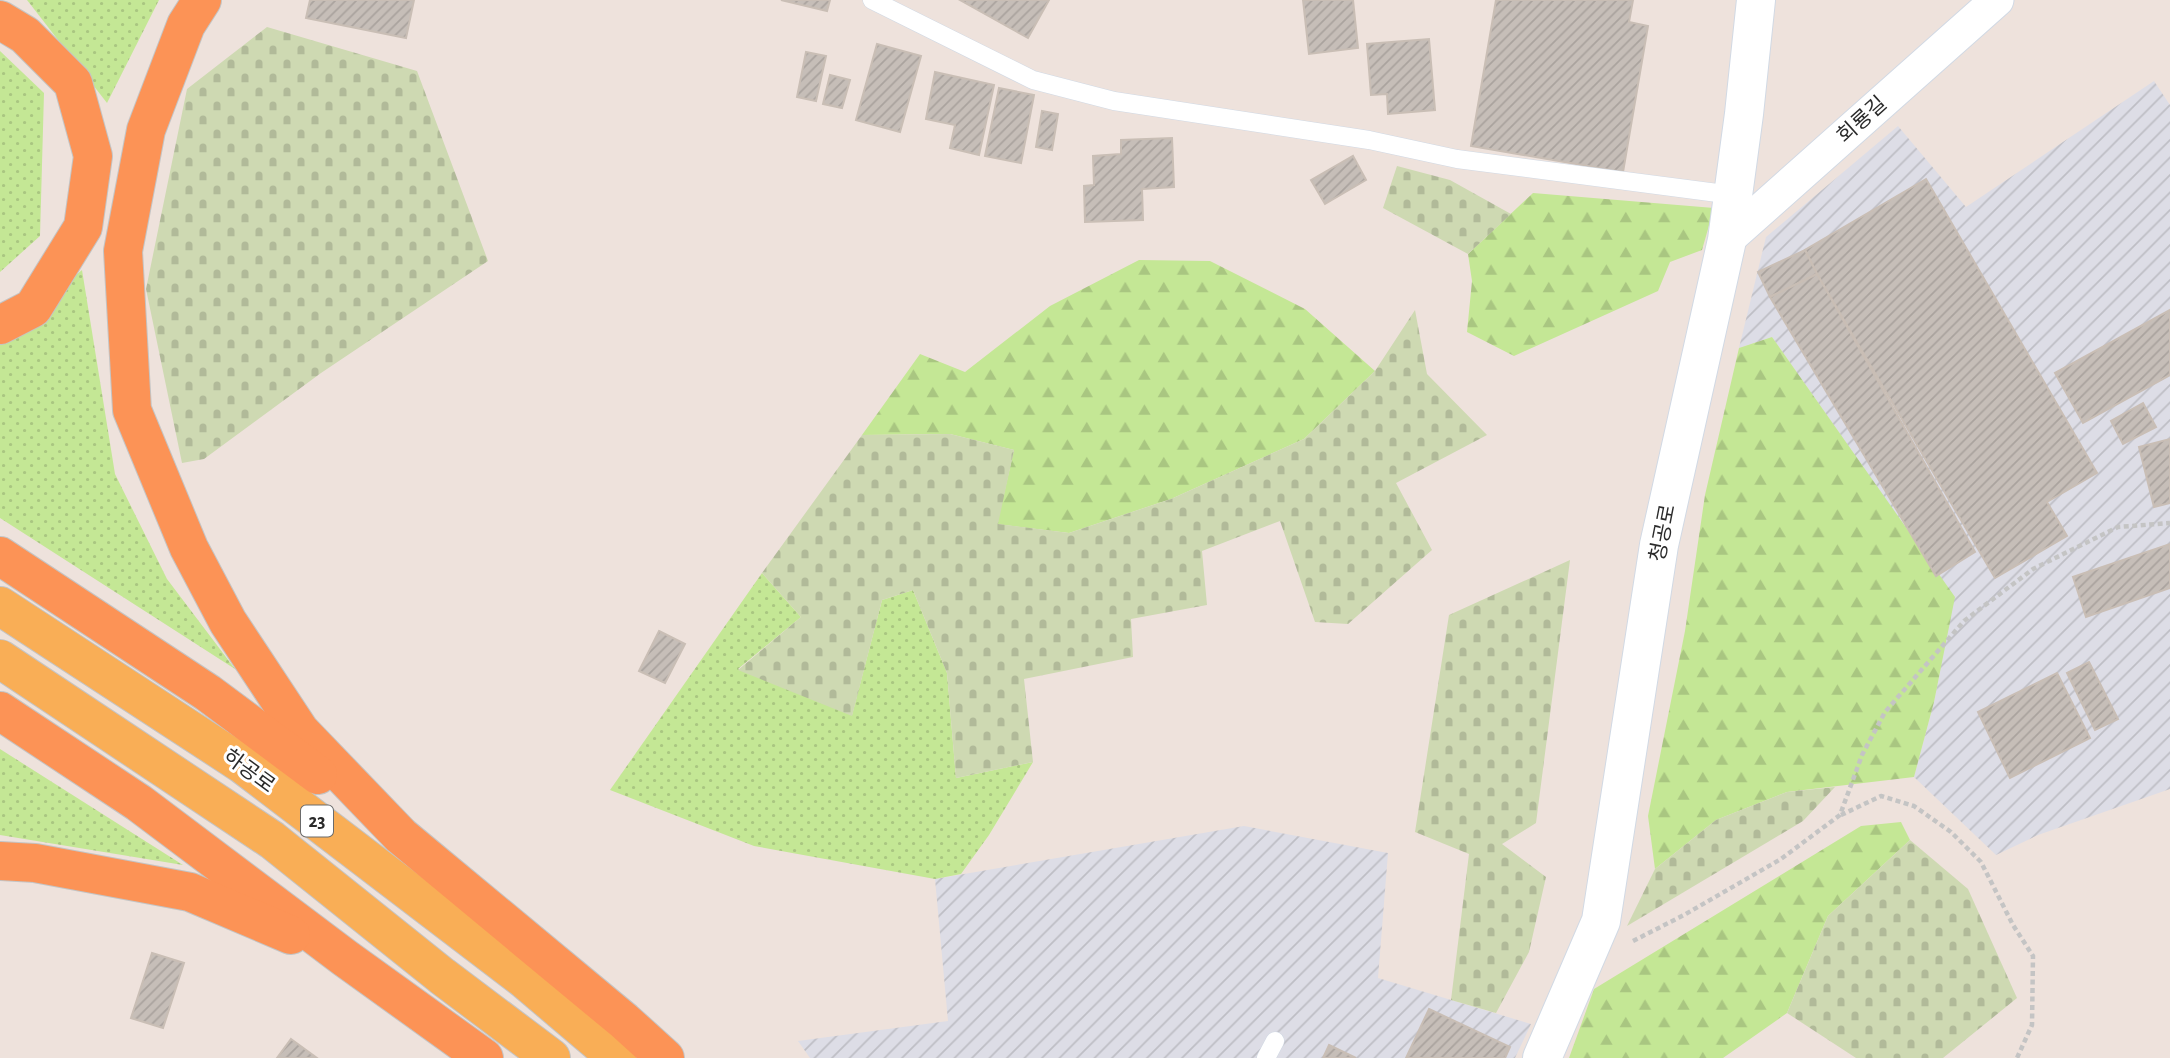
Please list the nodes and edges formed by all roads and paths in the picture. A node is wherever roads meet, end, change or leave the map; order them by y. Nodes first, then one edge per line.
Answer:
1 (202, 0) edge
2 (872, 0) edge
3 (1756, 0) edge
4 (1997, 0) edge
5 (0, 20) edge
6 (1732, 195) junction
7 (1727, 240) junction
8 (0, 325) edge
9 (2170, 523) edge
10 (0, 556) edge
11 (0, 606) edge
12 (0, 659) edge
13 (0, 711) edge
14 (1840, 815) junction
15 (401, 836) junction
16 (0, 861) edge
17 (1630, 943) dead end
18 (345, 958) junction
19 (1275, 1041) dead end
20 (484, 1058) edge
21 (551, 1058) edge
22 (617, 1058) edge
23 (665, 1058) edge
24 (1266, 1058) edge
25 (1542, 1058) edge
26 (2017, 1058) edge

1 - 15 highway
2 - 6 lane
3 - 6 street, 청공로
4 - 7 street, 회룡길
5 - 8 highway
6 - 7 street, 청공로
7 - 25 street, 청공로
9 - 14 path
10 - 15 highway
11 - 22 main road, 하공로 / 23
12 - 21 main road, 하공로 / 23
13 - 18 highway
14 - 17 path
14 - 26 path
15 - 23 highway
16 - 18 highway
18 - 20 highway
19 - 24 lane

